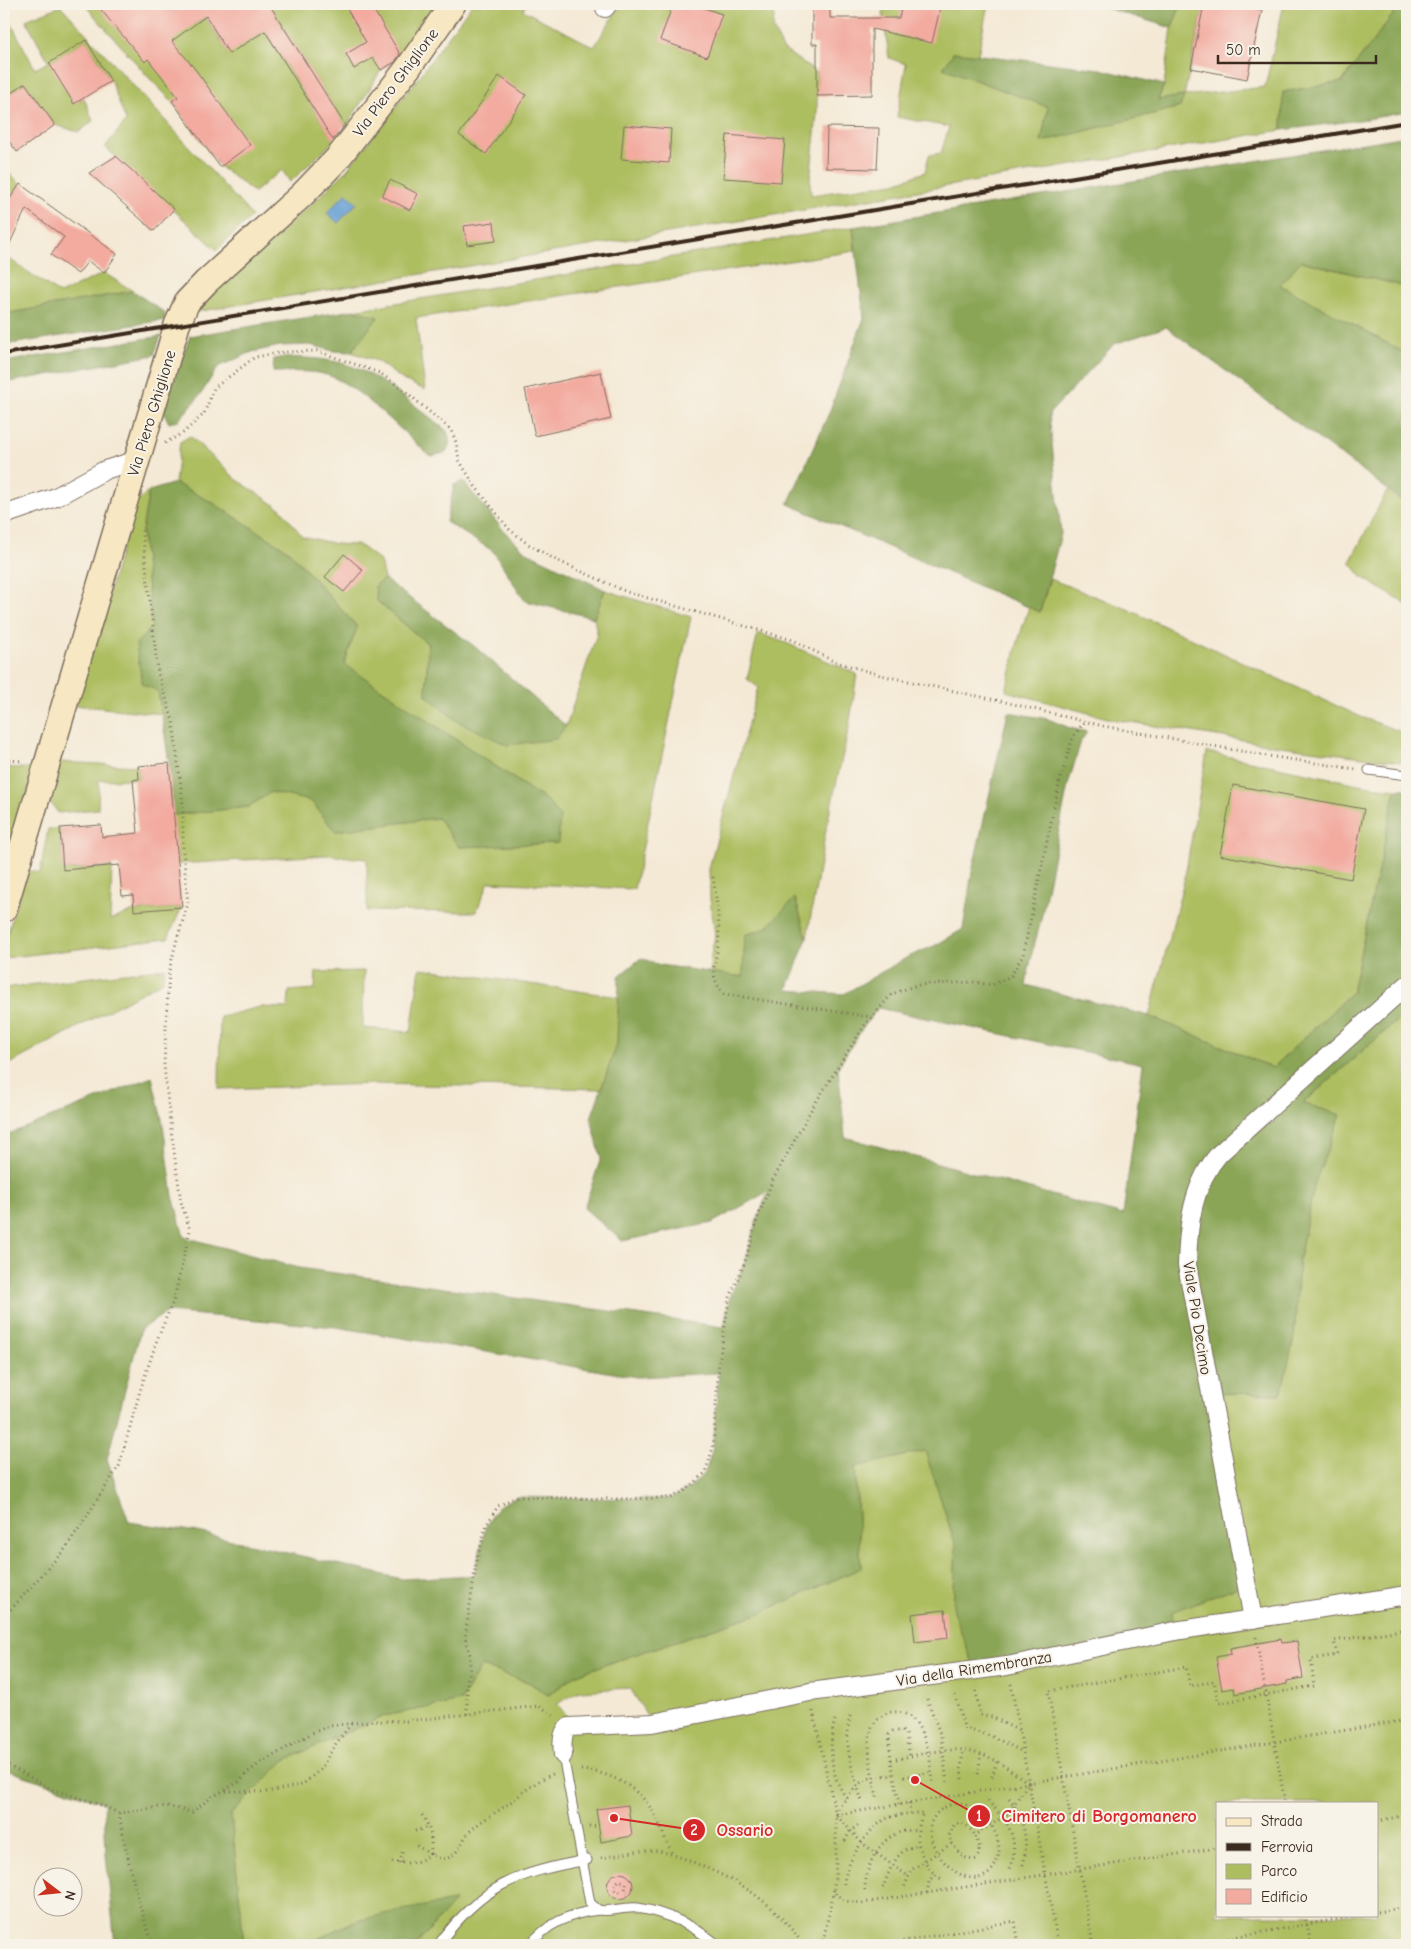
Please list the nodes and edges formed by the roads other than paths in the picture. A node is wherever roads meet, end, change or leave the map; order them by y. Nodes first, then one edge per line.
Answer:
1 (453, 4) edge
2 (137, 460) junction
3 (4, 515) edge
4 (1369, 770) road end
5 (1407, 775) edge
6 (4, 909) edge
7 (1407, 985) edge
8 (1407, 1596) edge
9 (1253, 1619) junction
10 (565, 1762) joint
11 (585, 1860) junction
12 (599, 1910) junction
13 (438, 1945) edge
14 (530, 1945) edge
15 (718, 1945) edge

1 - 2 street, Via Piero Ghiglione
2 - 3 street
2 - 6 street, Via Piero Ghiglione
4 - 5 lane
7 - 9 street, Viale Pio Decimo
8 - 9 street, Via della Rimembranza
9 - 10 street, Via della Rimembranza
10 - 11 lane
11 - 12 lane
11 - 13 lane
12 - 14 lane
12 - 15 lane

